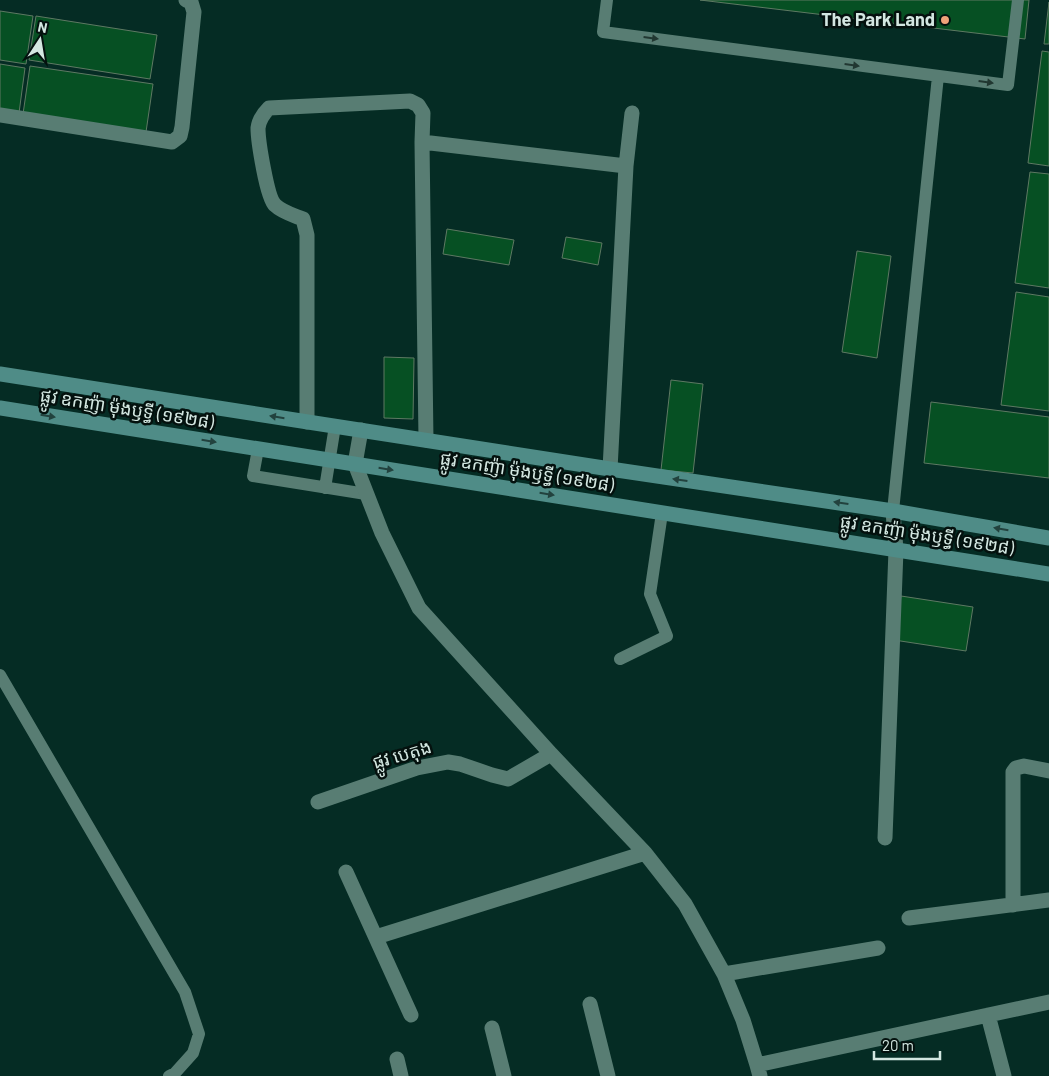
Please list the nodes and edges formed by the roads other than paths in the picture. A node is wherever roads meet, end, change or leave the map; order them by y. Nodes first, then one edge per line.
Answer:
1 (186, 0) edge
2 (607, 0) edge
3 (1018, 0) edge
4 (938, 76) junction
5 (632, 113) dead end
6 (0, 115) edge
7 (422, 142) junction
8 (626, 166) junction
9 (0, 374) edge
10 (0, 408) edge
11 (307, 422) junction
12 (335, 426) junction
13 (361, 430) junction
14 (426, 440) junction
15 (258, 449) junction
16 (329, 460) junction
17 (355, 464) junction
18 (610, 469) junction
19 (324, 488) junction
20 (366, 494) junction
21 (893, 511) junction
22 (662, 512) junction
23 (1049, 538) edge
24 (896, 550) junction
25 (1049, 574) edge
26 (620, 659) dead end
27 (0, 675) edge
28 (551, 754) junction
29 (1049, 770) edge
30 (318, 802) dead end
31 (885, 838) dead end
32 (645, 853) junction
33 (346, 872) dead end
34 (1049, 900) edge
35 (1013, 905) junction
36 (909, 918) dead end
37 (376, 937) junction
38 (878, 948) dead end
39 (724, 974) junction
40 (1049, 1002) edge
41 (590, 1004) dead end
42 (411, 1015) dead end
43 (988, 1015) junction
44 (492, 1028) dead end
45 (397, 1059) dead end
46 (758, 1070) edge
47 (169, 1076) edge
48 (401, 1076) edge
49 (504, 1076) edge
50 (608, 1076) edge
51 (1004, 1076) edge

1 - 6 street
2 -> 4 lane
4 -> 3 lane
4 - 21 lane
5 - 8 street
7 - 8 street
7 - 11 street
7 - 14 street
8 - 18 street
11 -> 9 main road, ផ្លូវ ឧកញ៉ា ម៉ុងឫទ្ធី (១៩២៨)
10 -> 15 main road, ផ្លូវ ឧកញ៉ា ម៉ុងឫទ្ធី (១៩២៨)
11 - 12 main road, ផ្លូវ ឧកញ៉ា ម៉ុងឫទ្ធី (១៩២៨)
12 - 13 main road, ផ្លូវ ឧកញ៉ា ម៉ុងឫទ្ធី (១៩២៨)
12 - 16 lane
13 - 14 main road, ផ្លូវ ឧកញ៉ា ម៉ុងឫទ្ធី (១៩២៨)
13 - 17 street
14 - 18 main road, ផ្លូវ ឧកញ៉ា ម៉ុងឫទ្ធី (១៩២៨)
15 - 16 main road, ផ្លូវ ឧកញ៉ា ម៉ុងឫទ្ធី (១៩២៨)
15 - 19 lane
16 - 17 main road, ផ្លូវ ឧកញ៉ា ម៉ុងឫទ្ធី (១៩២៨)
16 - 19 lane
17 - 20 street
17 -> 22 main road, ផ្លូវ ឧកញ៉ា ម៉ុងឫទ្ធី (១៩២៨)
21 -> 18 main road, ផ្លូវ ឧកញ៉ា ម៉ុងឫទ្ធី (១៩២៨)
19 - 20 lane
20 - 28 street
23 -> 21 main road, ផ្លូវ ឧកញ៉ា ម៉ុងឫទ្ធី (១៩២៨)
21 - 24 street
22 - 24 main road, ផ្លូវ ឧកញ៉ា ម៉ុងឫទ្ធី (១៩២៨)
22 - 26 lane
24 - 25 main road, ផ្លូវ ឧកញ៉ា ម៉ុងឫទ្ធី (១៩២៨)
24 - 31 street
27 - 47 lane
28 - 30 street, ផ្លូវ បេតុង
28 - 32 street
29 - 35 street
32 - 37 street
32 - 39 street
33 - 37 street
34 - 35 street
35 - 36 street
37 - 42 street
38 - 39 street
39 - 46 street
40 - 43 street
41 - 50 street
43 - 46 street
43 - 51 street
44 - 49 street
45 - 48 street

